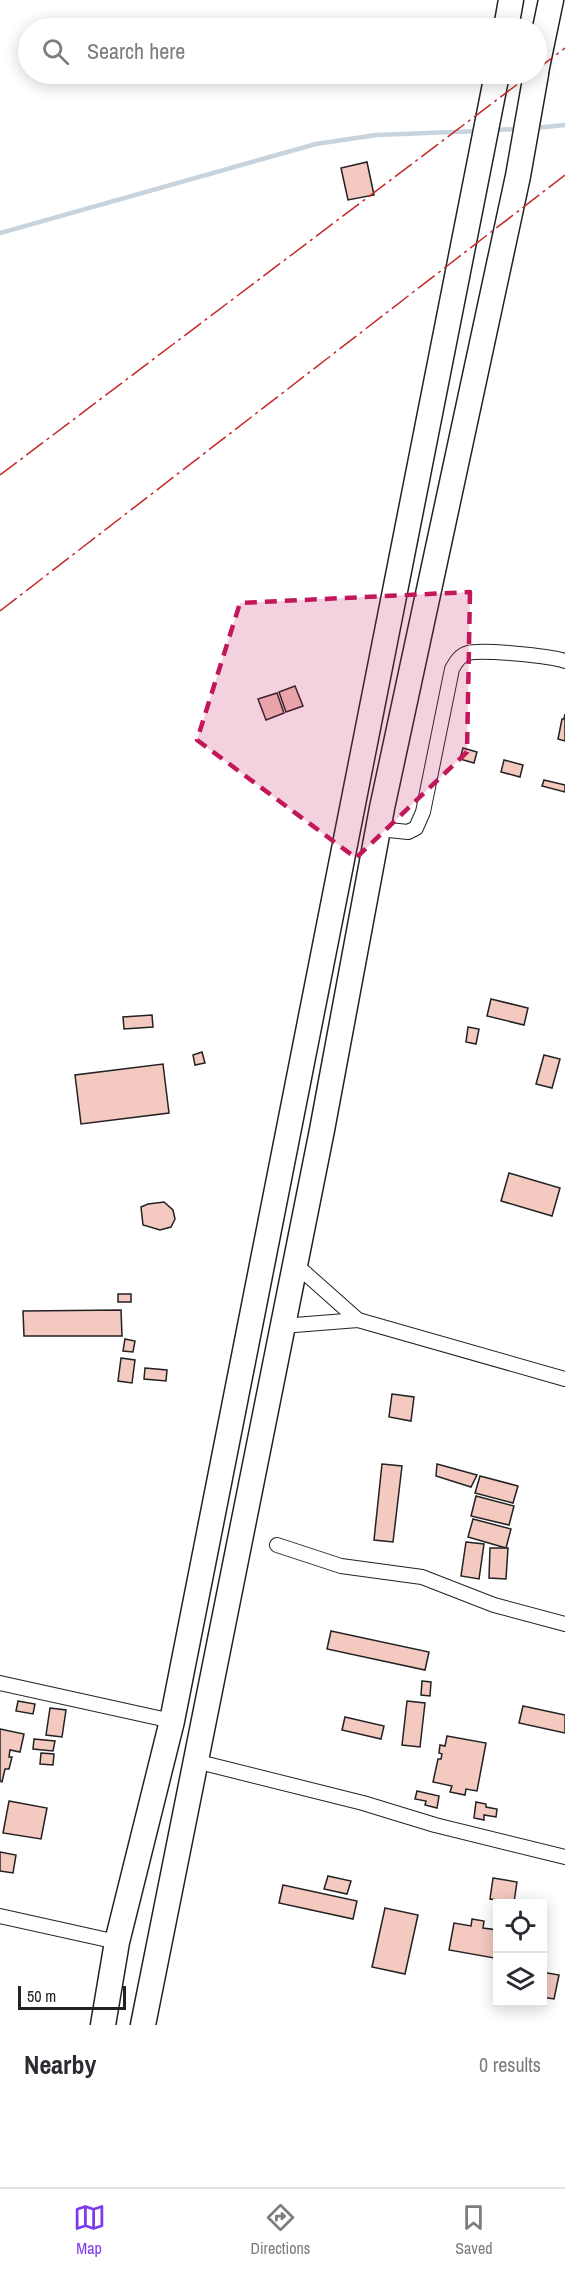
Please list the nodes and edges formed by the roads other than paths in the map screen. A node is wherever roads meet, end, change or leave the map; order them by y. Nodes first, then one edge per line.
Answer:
1 (511, 0) edge
2 (551, 0) edge
3 (508, 18) edge
4 (547, 19) edge
5 (495, 84) edge
6 (534, 84) edge
7 (565, 662) edge
8 (379, 829) junction
9 (295, 1264) junction
10 (358, 1320) junction
11 (282, 1326) junction
12 (565, 1379) edge
13 (277, 1545) dead end
14 (565, 1624) edge
15 (0, 1683) edge
16 (172, 1721) junction
17 (195, 1761) junction
18 (565, 1857) edge
19 (0, 1916) edge
20 (117, 1942) junction
21 (103, 2025) edge
22 (143, 2025) edge

1 - 3 highway
2 - 4 highway
5 - 16 highway
6 - 8 highway
7 - 8 street
8 - 9 highway
9 - 10 street
9 - 11 highway
10 - 11 street
10 - 12 street
11 - 17 highway
13 - 14 street
15 - 16 street
16 - 20 highway
17 - 18 street
17 - 22 highway
19 - 20 street
20 - 21 highway

